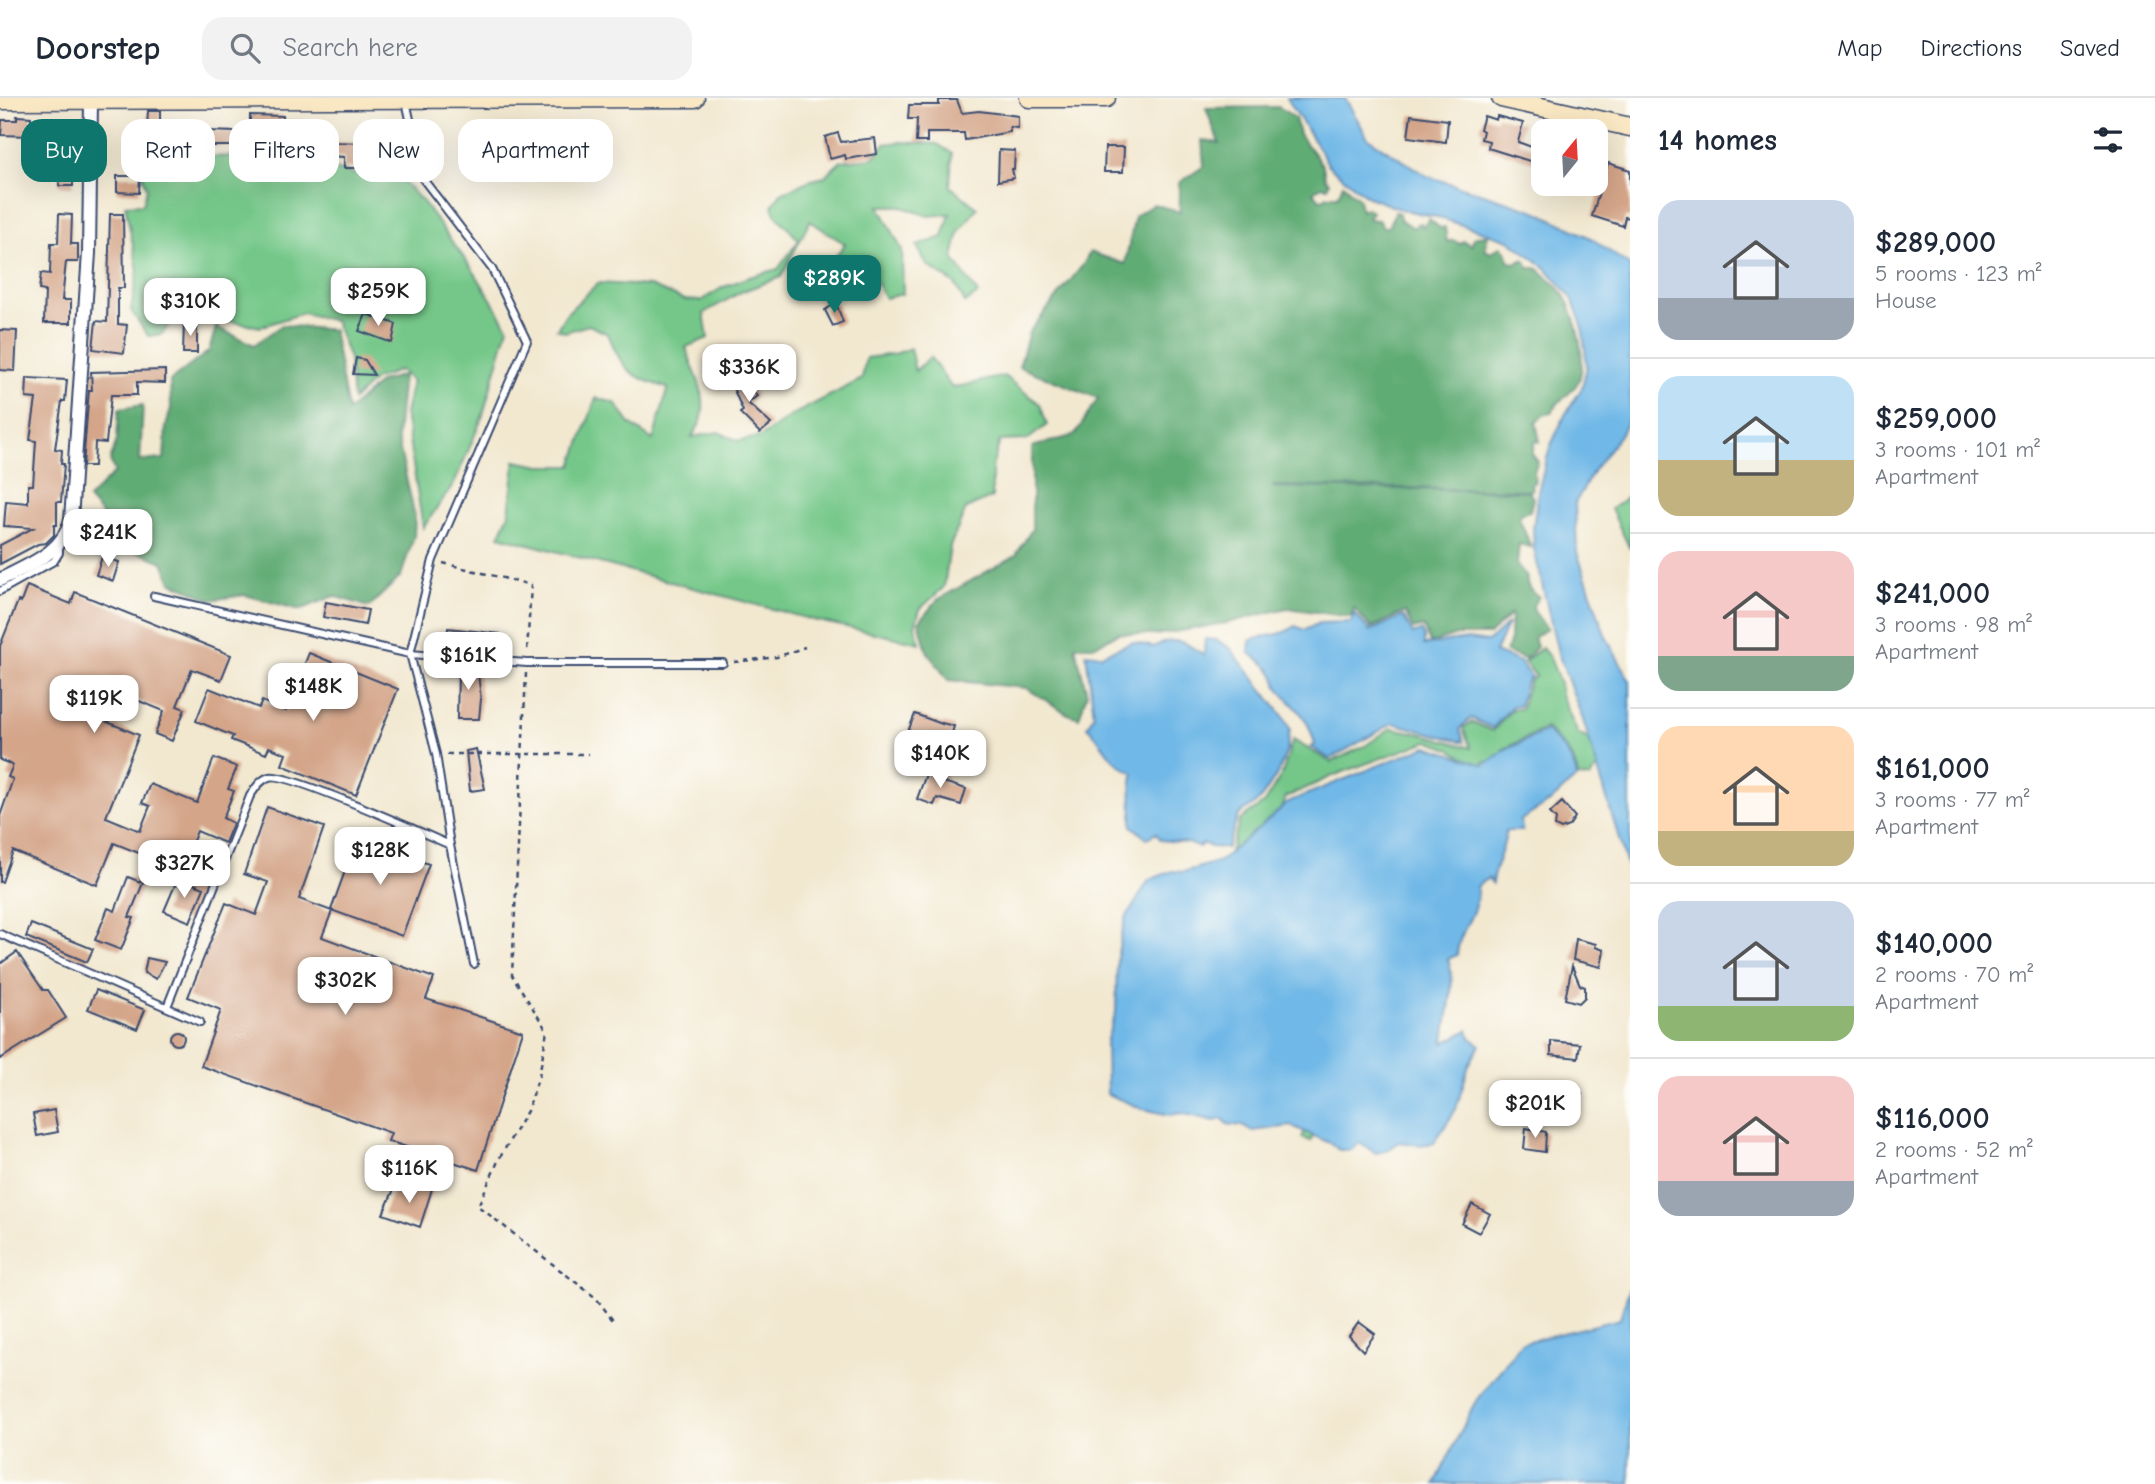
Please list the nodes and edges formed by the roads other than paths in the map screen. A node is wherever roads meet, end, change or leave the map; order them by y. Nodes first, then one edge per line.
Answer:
1 (695, 98) edge
2 (1029, 98) edge
3 (1106, 98) edge
4 (1501, 98) edge
5 (406, 99) edge
6 (0, 100) edge
7 (91, 101) junction
8 (1630, 127) edge
9 (60, 544) junction
10 (0, 580) edge
11 (0, 591) edge
12 (154, 596) dead end
13 (410, 654) junction
14 (723, 663) road end
15 (450, 845) junction
16 (0, 934) edge
17 (474, 964) dead end
18 (167, 1007) junction
19 (200, 1022) dead end

1 - 5 street
2 - 3 street
4 - 8 street
5 - 7 street
5 - 13 lane
6 - 7 street
7 - 9 street
9 - 10 street
9 - 11 lane
12 - 13 lane
13 - 14 lane
13 - 15 lane
15 - 17 lane
15 - 18 lane
16 - 18 lane
18 - 19 lane

